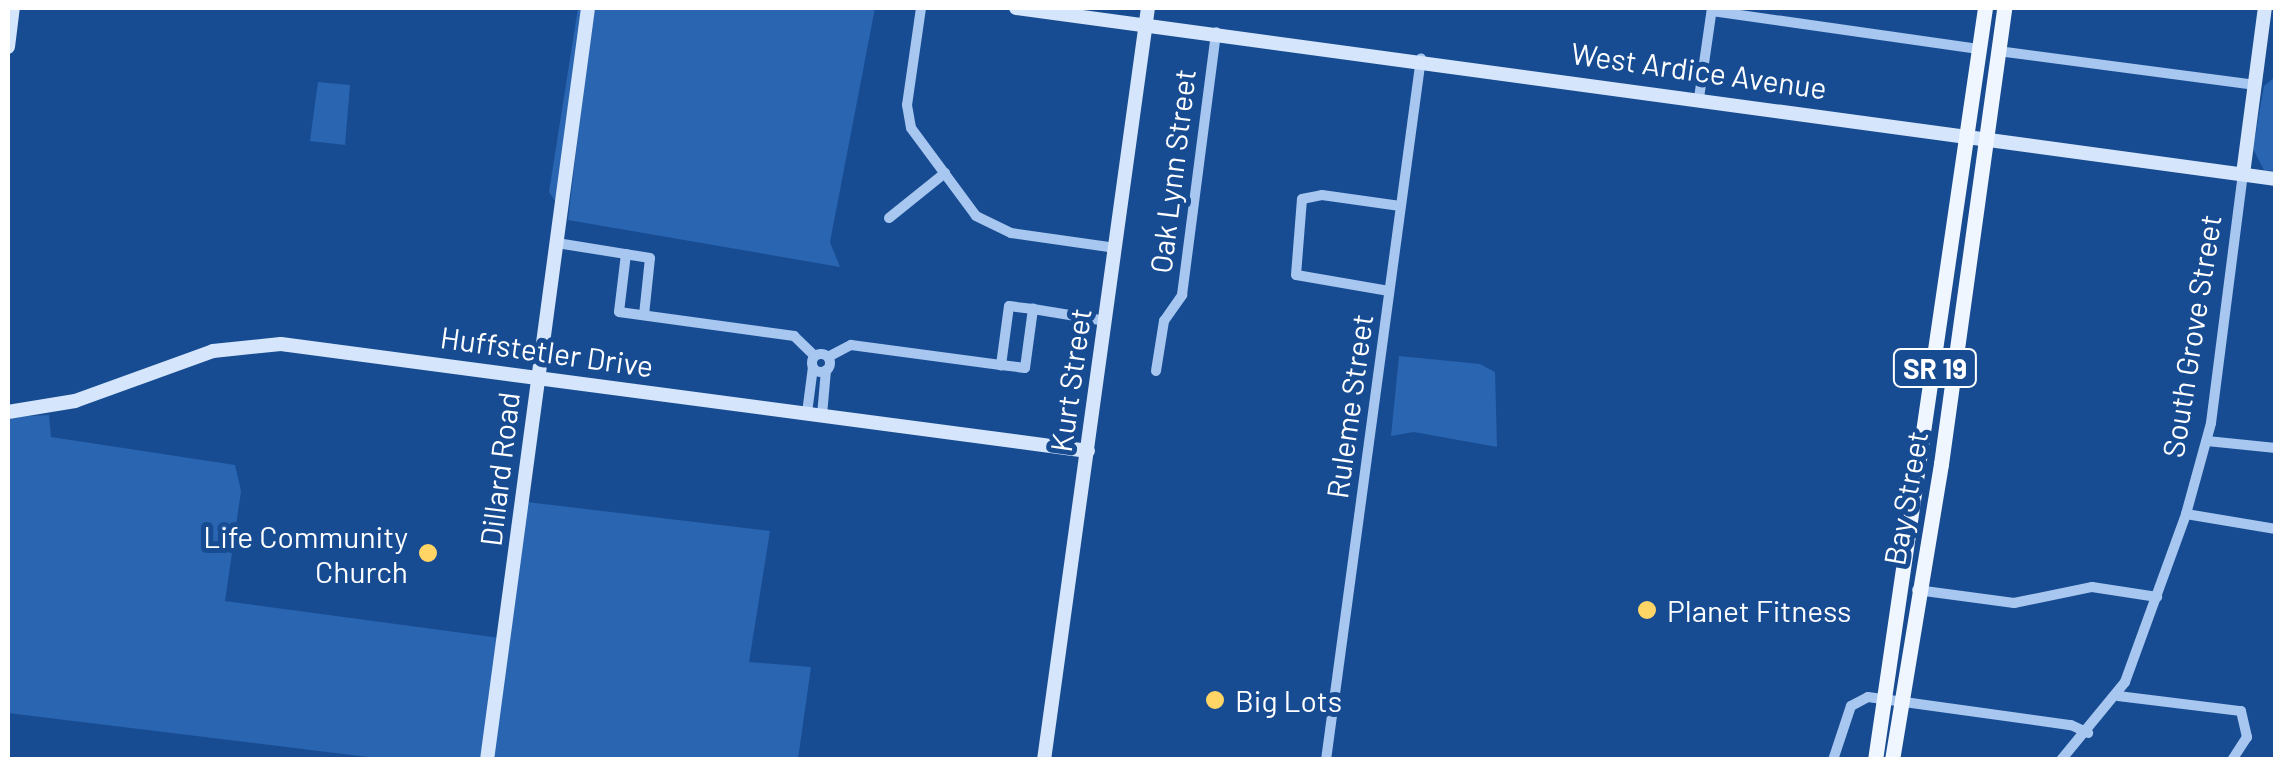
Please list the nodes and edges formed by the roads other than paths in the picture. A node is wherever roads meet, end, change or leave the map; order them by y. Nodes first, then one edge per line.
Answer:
1 (13, 8) edge
2 (588, 8) edge
3 (921, 8) edge
4 (1016, 8) edge
5 (1985, 8) edge
6 (2004, 8) edge
7 (2266, 8) edge
8 (1712, 9) edge
9 (1147, 14) edge
10 (1216, 30) junction
11 (8, 46) edge
12 (1980, 49) junction
13 (1998, 51) junction
14 (1421, 58) junction
15 (2256, 85) junction
16 (1699, 98) junction
17 (1968, 136) junction
18 (1986, 138) junction
19 (945, 173) junction
20 (2243, 174) junction
21 (2276, 179) edge
22 (1400, 206) junction
23 (890, 218) dead end
24 (556, 244) junction
25 (1116, 248) junction
26 (626, 254) junction
27 (1389, 291) junction
28 (1945, 301) junction
29 (1963, 303) junction
30 (1033, 309) junction
31 (644, 315) junction
32 (1106, 320) junction
33 (832, 354) junction
34 (812, 357) junction
35 (1001, 365) junction
36 (826, 370) junction
37 (1156, 371) dead end
38 (539, 378) junction
39 (815, 407) junction
40 (8, 412) edge
41 (2207, 441) junction
42 (2276, 448) edge
43 (1088, 451) junction
44 (1917, 497) junction
45 (1935, 500) junction
46 (2186, 514) junction
47 (2276, 530) edge
48 (1916, 590) junction
49 (2156, 597) junction
50 (2118, 696) junction
51 (1883, 698) junction
52 (1900, 700) junction
53 (1879, 725) junction
54 (2088, 732) junction
55 (487, 760) edge
56 (1044, 760) edge
57 (1326, 760) edge
58 (1833, 760) edge
59 (1865, 760) edge
60 (1874, 760) edge
61 (1892, 760) edge
62 (2062, 760) edge
63 (2232, 760) edge

1 - 11 street
2 - 24 street, Dillard Road
3 - 19 street
4 - 9 street, West Ardice Avenue
5 - 12 main road, Bay Street / SR 19
6 - 13 main road, Bay Street / SR 19
7 - 15 street, South Grove Street
8 - 12 street
8 - 16 street
9 - 10 street, West Ardice Avenue
9 - 25 street, Kurt Street
10 - 14 street, West Ardice Avenue
10 - 37 street, Oak Lynn Street
12 - 17 main road, Bay Street / SR 19
13 - 15 street
13 - 18 main road, Bay Street / SR 19
14 - 16 street, West Ardice Avenue
14 - 22 street, Ruleme Street
15 - 20 street, South Grove Street
16 - 17 street, West Ardice Avenue
17 - 18 street, West Ardice Avenue
17 - 28 main road, Bay Street / SR 19
18 - 20 street, West Ardice Avenue
18 - 29 main road, Bay Street / SR 19
19 - 23 street
19 - 25 street
20 - 21 street, West Ardice Avenue
20 - 41 street, South Grove Street
22 - 27 street, Ruleme Street
22 - 27 street
24 - 26 street
24 - 38 street, Dillard Road
25 - 32 street, Kurt Street
26 - 31 street
26 - 31 street
27 - 57 street, Ruleme Street
28 - 29 street
28 - 44 main road, Bay Street / SR 19
29 - 45 main road, Bay Street / SR 19
30 - 32 street
30 - 35 street
30 - 35 street
31 - 34 street
32 - 43 street, Kurt Street
33 - 34 street
33 - 35 street
33 - 36 street
34 - 36 street
34 - 39 street
36 - 39 street
38 - 39 street, Huffstetler Drive
38 - 40 street, Huffstetler Drive
38 - 55 street, Dillard Road
39 - 43 street, Huffstetler Drive
41 - 42 street
41 - 46 street, South Grove Street
43 - 56 street, Kurt Street
44 - 45 street
44 - 51 main road, Bay Street / SR 19
45 - 48 main road, Bay Street / SR 19
46 - 47 street
46 - 49 street, South Grove Street
48 - 49 street
48 - 52 main road, Bay Street / SR 19
49 - 50 street, South Grove Street
50 - 54 street, South Grove Street
50 - 63 street
51 - 52 street
51 - 53 main road, Bay Street / SR 19
51 - 58 street
52 - 54 street
52 - 61 main road, Bay Street / SR 19
53 - 59 main road, SR 19
53 - 60 main road, Bay Street
54 - 62 street, South Grove Street

